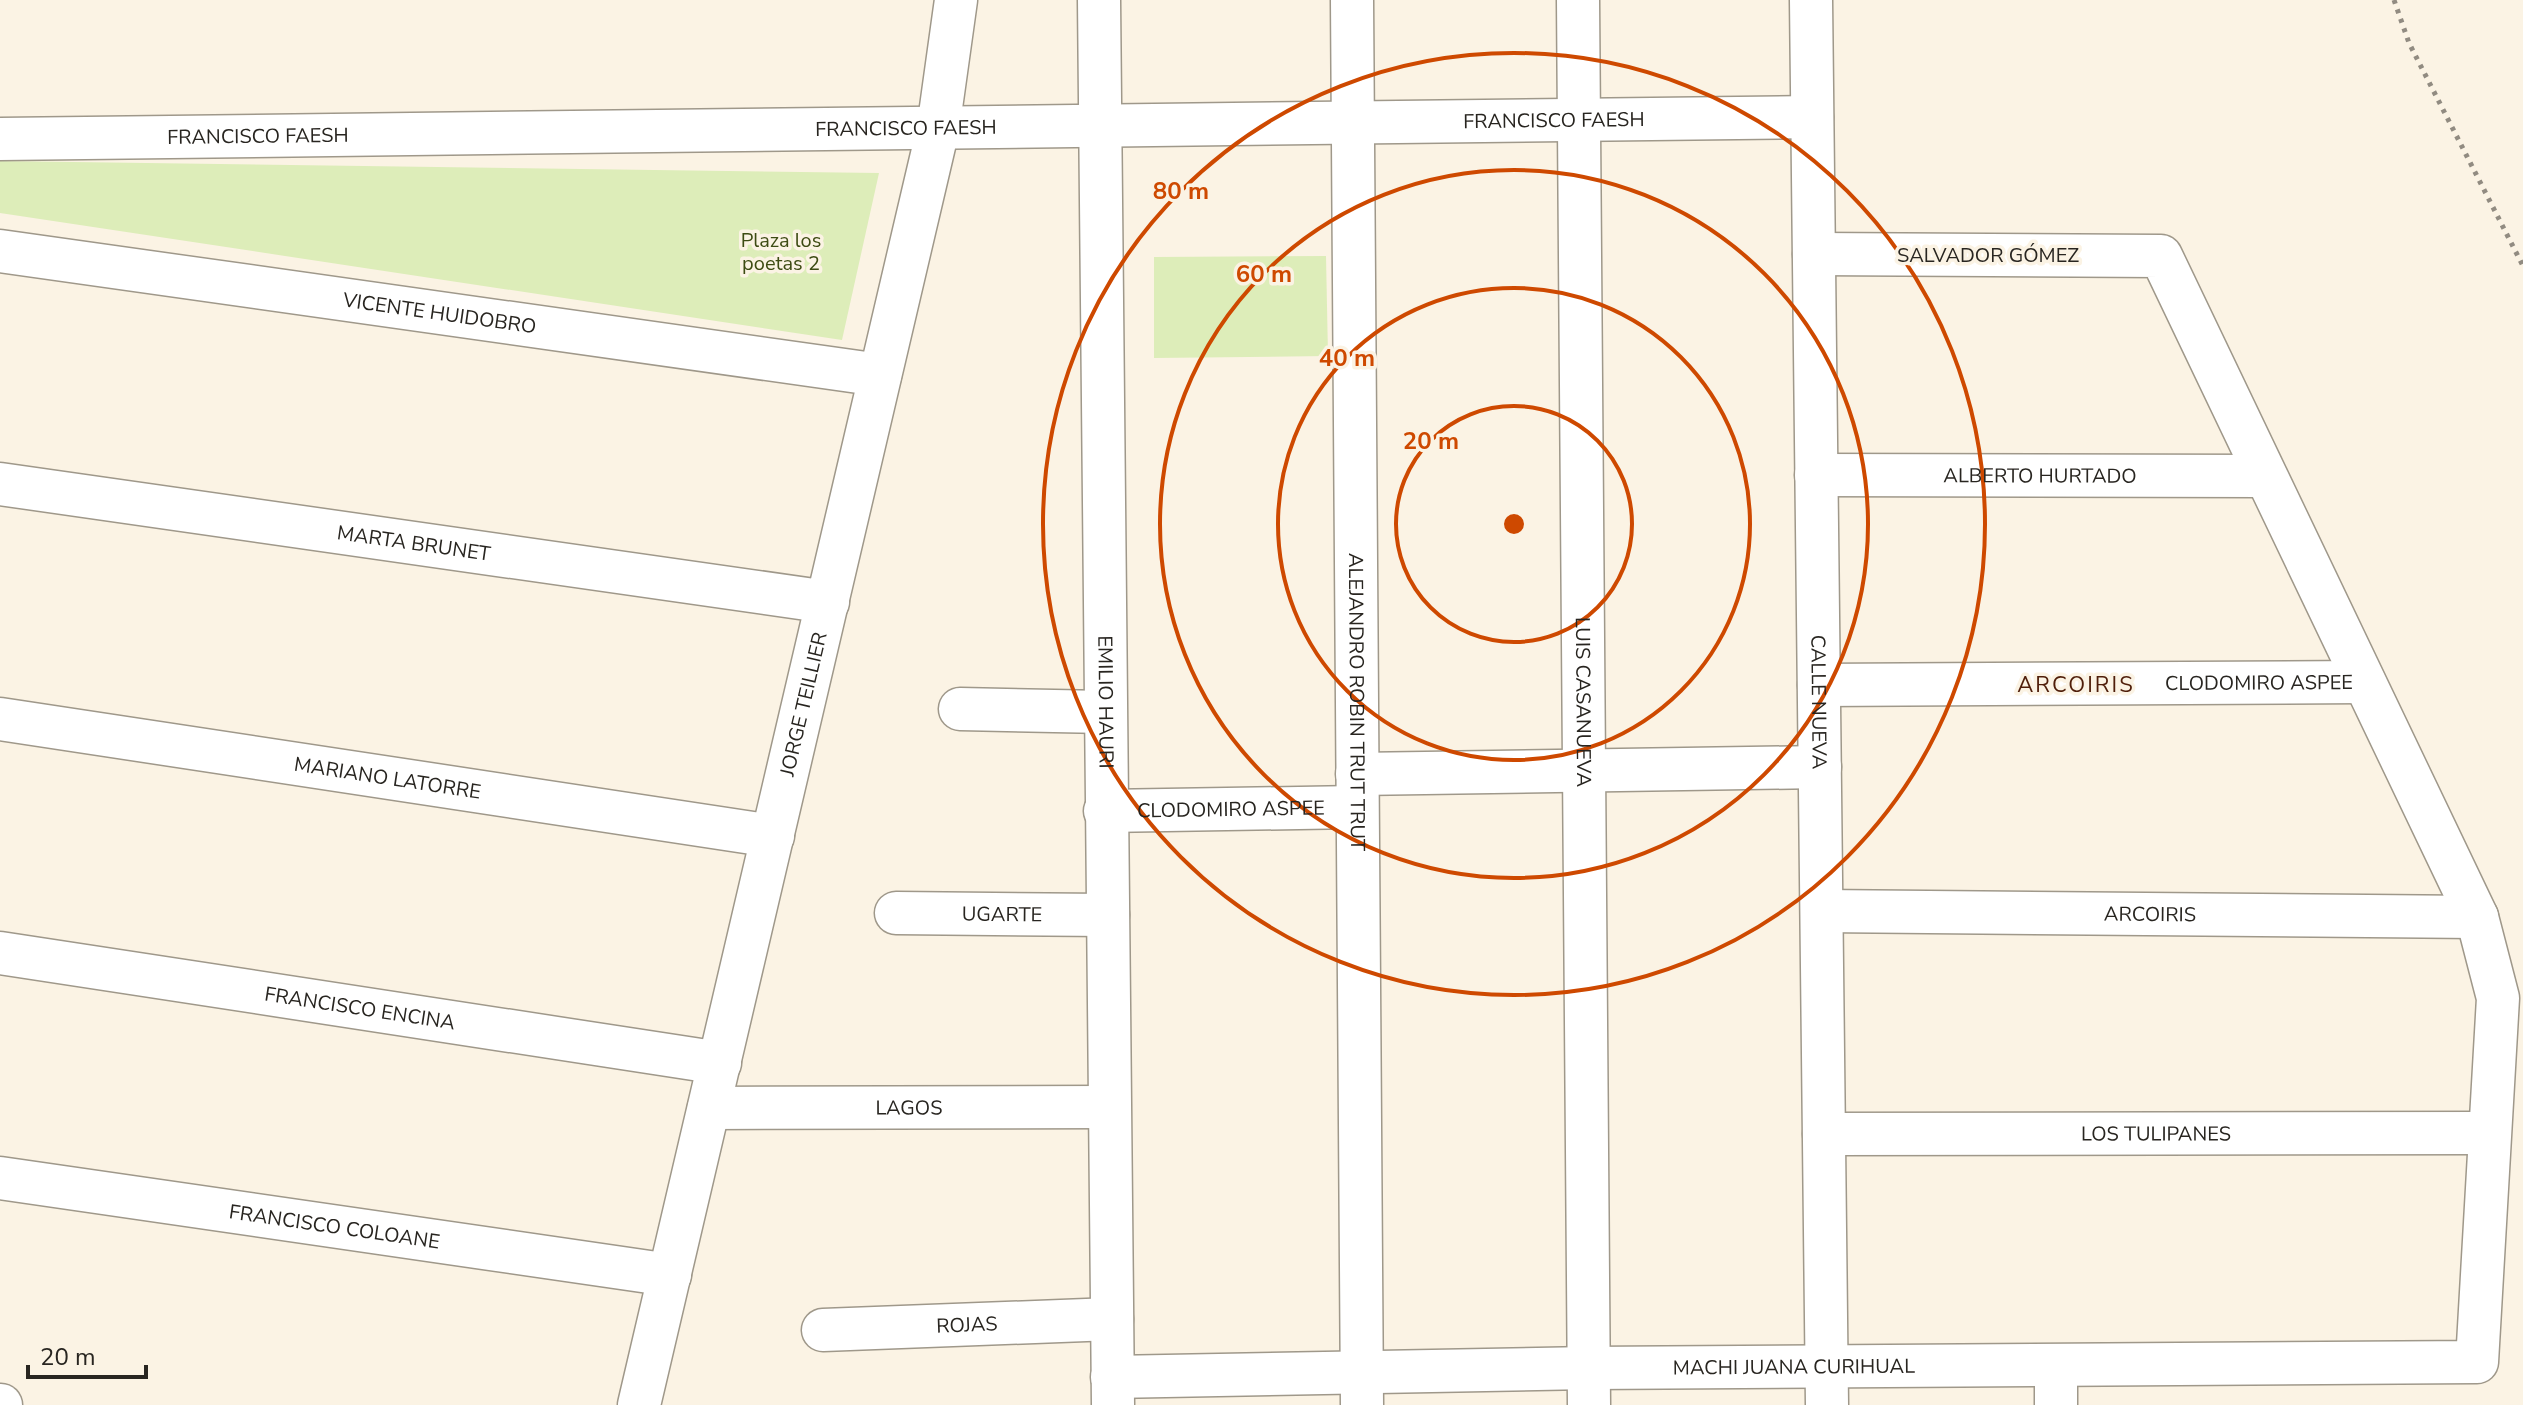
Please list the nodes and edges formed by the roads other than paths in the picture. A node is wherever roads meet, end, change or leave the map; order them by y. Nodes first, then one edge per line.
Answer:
1 (956, 0) edge
2 (1099, 0) edge
3 (1352, 0) edge
4 (1578, 0) edge
5 (1811, 0) edge
6 (1812, 117) junction
7 (1579, 118) junction
8 (1353, 121) junction
9 (1100, 126) junction
10 (938, 129) junction
11 (0, 139) edge
12 (0, 251) edge
13 (1814, 254) junction
14 (880, 375) junction
15 (1816, 475) junction
16 (2264, 476) junction
17 (0, 484) edge
18 (828, 602) junction
19 (2364, 682) junction
20 (1819, 685) junction
21 (960, 709) dead end
22 (1105, 712) junction
23 (0, 719) edge
24 (1820, 767) junction
25 (1581, 771) junction
26 (1357, 791) junction
27 (1105, 811) junction
28 (773, 836) junction
29 (1822, 911) junction
30 (896, 913) dead end
31 (1108, 915) junction
32 (2477, 917) junction
33 (0, 953) edge
34 (720, 1063) junction
35 (1109, 1107) junction
36 (709, 1108) junction
37 (2489, 1133) junction
38 (1824, 1134) junction
39 (0, 1178) edge
40 (670, 1275) junction
41 (1112, 1319) junction
42 (823, 1330) dead end
43 (2056, 1385) edge
44 (1589, 1387) edge
45 (1827, 1387) edge
46 (1362, 1388) edge
47 (1113, 1391) edge
48 (639, 1405) edge

1 - 10 street, JORGE TEILLIER
2 - 9 street, EMILIO HAURI
3 - 8 street, ALEJANDRO ROBIN TRUT TRUT
4 - 7 street, LUIS CASANUEVA
5 - 6 street, CALLE NUEVA
6 - 7 street, FRANCISCO FAESH
6 - 13 street, CALLE NUEVA
7 - 8 street, FRANCISCO FAESH
7 - 25 street, LUIS CASANUEVA
8 - 9 street, FRANCISCO FAESH
8 - 26 street, ALEJANDRO ROBIN TRUT TRUT
9 - 10 street, FRANCISCO FAESH
9 - 22 street, EMILIO HAURI
10 - 11 street, FRANCISCO FAESH
10 - 14 street, JORGE TEILLIER
12 - 14 street, VICENTE HUIDOBRO
13 - 15 street, CALLE NUEVA
13 - 16 street, SALVADOR GÓMEZ
14 - 18 street, JORGE TEILLIER
15 - 16 street, ALBERTO HURTADO
15 - 20 street, CALLE NUEVA
16 - 19 street
17 - 18 street, MARTA BRUNET
18 - 28 street, JORGE TEILLIER
19 - 20 street, CLODOMIRO ASPEE
19 - 32 street
20 - 24 street, CALLE NUEVA
21 - 22 street
22 - 27 street, EMILIO HAURI
23 - 28 street, MARIANO LATORRE
24 - 25 street, CLODOMIRO ASPEE
24 - 29 street, CALLE NUEVA
25 - 26 street, CLODOMIRO ASPEE
25 - 44 street, LUIS CASANUEVA
26 - 27 street, CLODOMIRO ASPEE
26 - 46 street, ALEJANDRO ROBIN TRUT TRUT
27 - 31 street, EMILIO HAURI
28 - 34 street, JORGE TEILLIER
29 - 32 street, ARCOIRIS
29 - 38 street, CALLE NUEVA
30 - 31 street, UGARTE
31 - 35 street, EMILIO HAURI
32 - 37 street
33 - 34 street, FRANCISCO ENCINA
34 - 36 street, JORGE TEILLIER
35 - 36 street, LAGOS
35 - 41 street, EMILIO HAURI
36 - 40 street, JORGE TEILLIER
37 - 38 street, LOS TULIPANES
37 - 43 street, MACHI JUANA CURIHUAL
38 - 45 street, CALLE NUEVA
39 - 40 street, FRANCISCO COLOANE
40 - 48 street, JORGE TEILLIER
41 - 42 street, ROJAS
41 - 47 street, EMILIO HAURI
43 - 45 street, MACHI JUANA CURIHUAL
44 - 45 street, MACHI JUANA CURIHUAL
44 - 46 street, MACHI JUANA CURIHUAL
46 - 47 street, MACHI JUANA CURIHUAL

